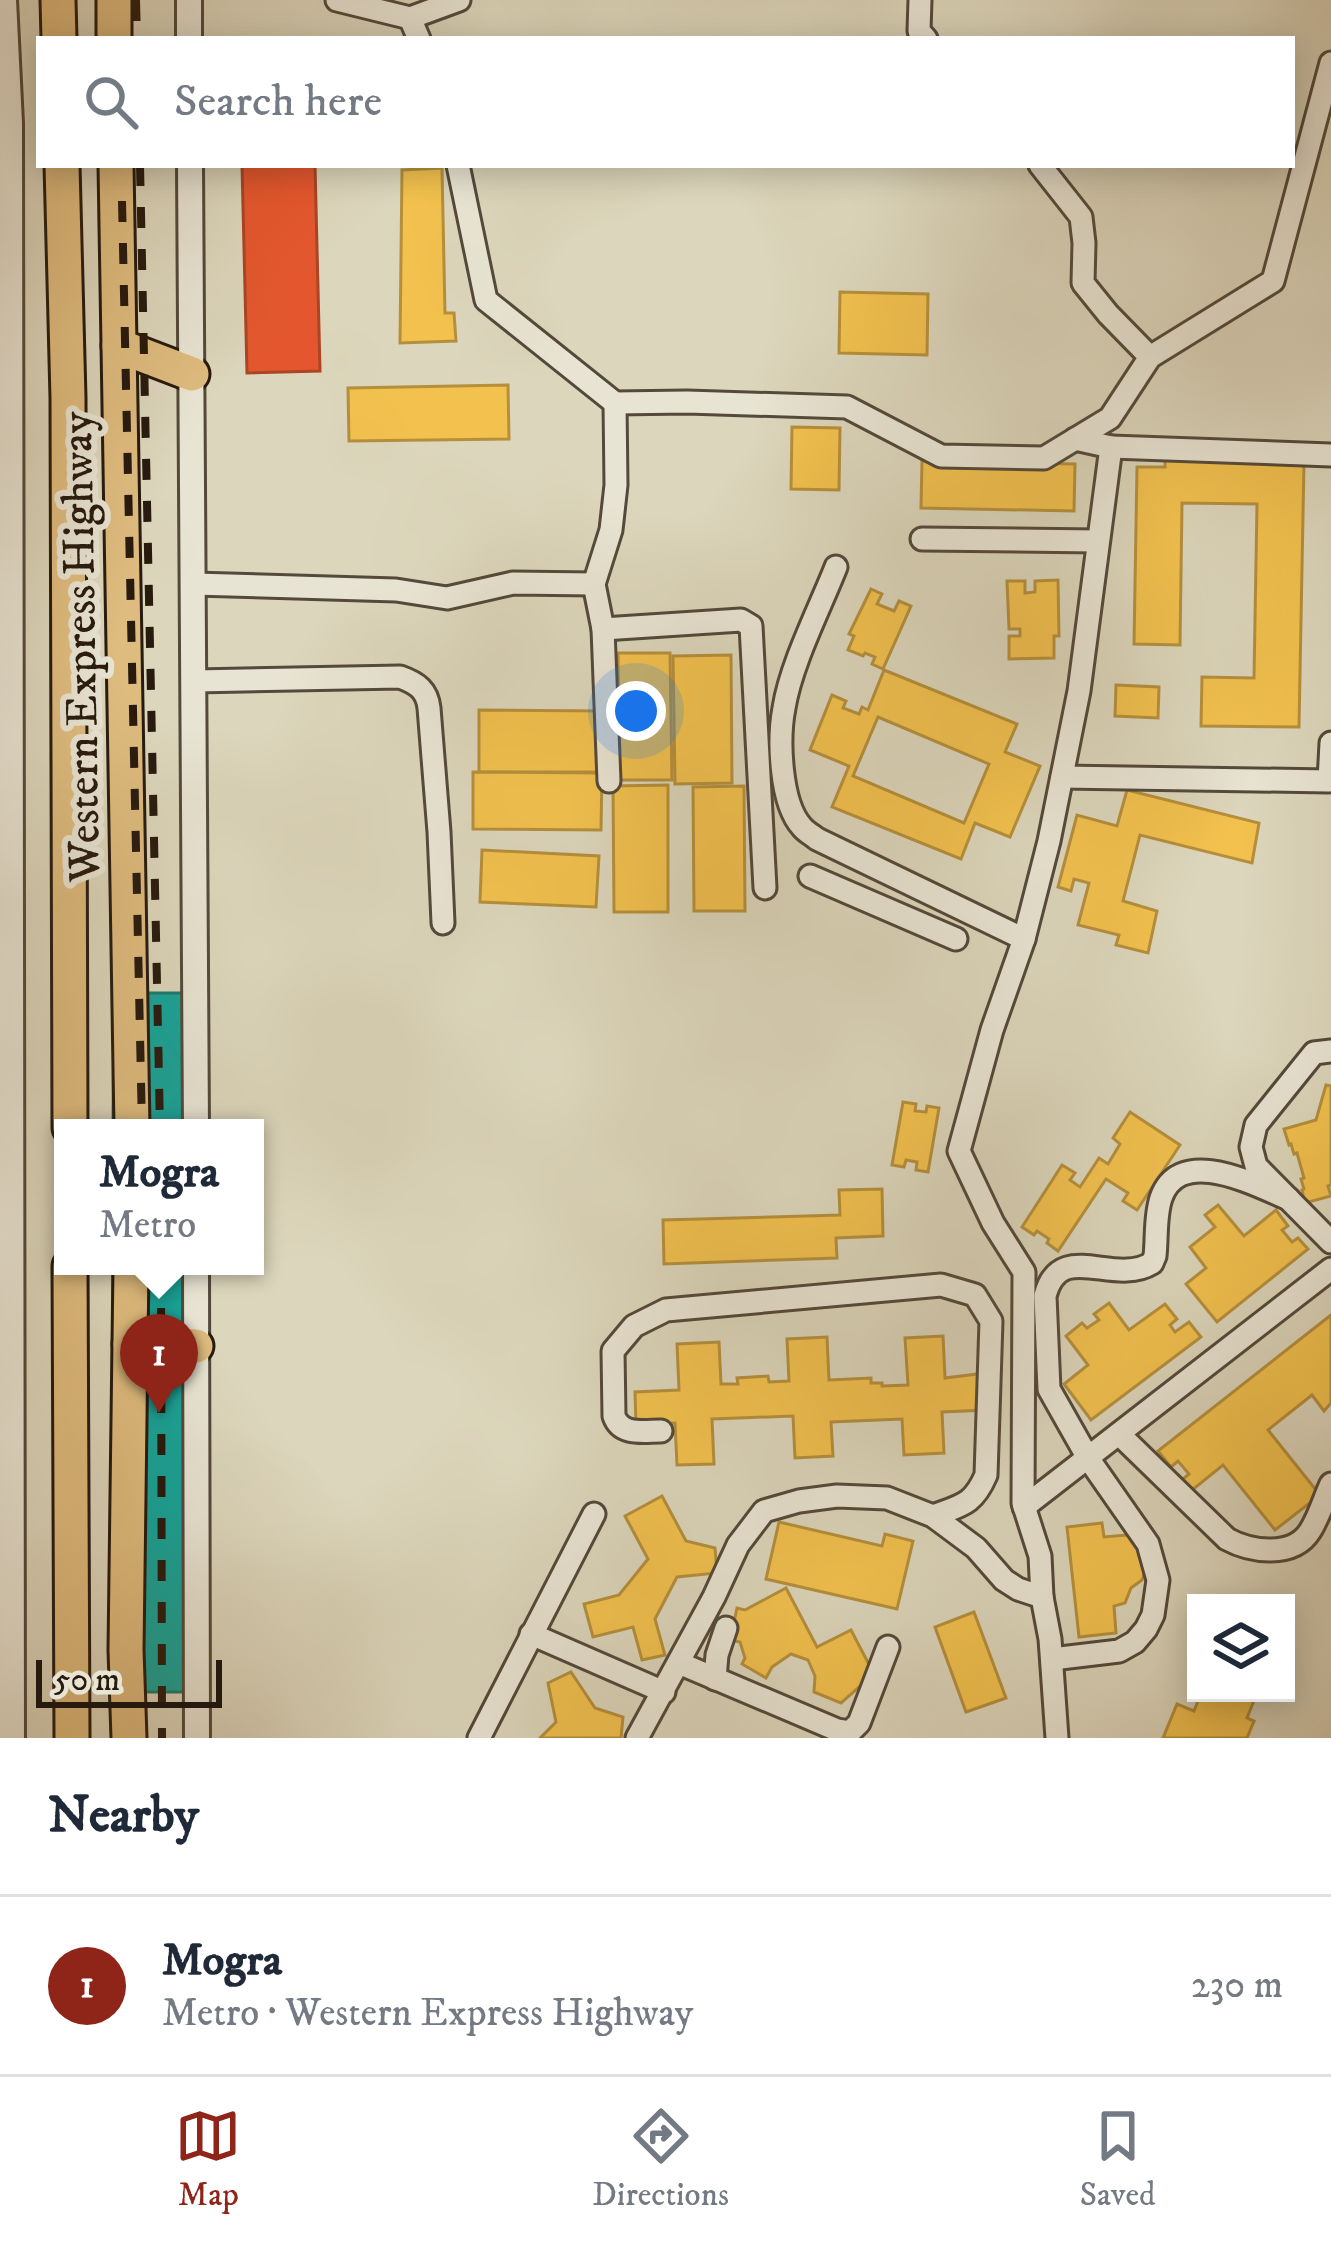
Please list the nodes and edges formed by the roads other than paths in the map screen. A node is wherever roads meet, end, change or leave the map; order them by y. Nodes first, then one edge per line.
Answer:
1 (4, 0) edge
2 (58, 0) edge
3 (114, 0) edge
4 (189, 0) edge
5 (337, 0) edge
6 (459, 0) edge
7 (920, 0) edge
8 (415, 28) edge
9 (58, 36) edge
10 (115, 36) edge
11 (189, 36) edge
12 (923, 36) edge
13 (1331, 63) edge
14 (5, 125) edge
15 (62, 168) edge
16 (116, 168) edge
17 (190, 168) edge
18 (459, 168) edge
19 (1042, 168) edge
20 (119, 346) junction
21 (1150, 357) junction
22 (192, 374) junction
23 (615, 403) junction
24 (1075, 439) junction
25 (1112, 447) junction
26 (1331, 455) edge
27 (922, 539) dead end
28 (1098, 541) junction
29 (836, 567) dead end
30 (194, 584) junction
31 (594, 584) junction
32 (603, 629) junction
33 (195, 681) junction
34 (1331, 743) edge
35 (1062, 777) junction
36 (609, 781) dead end
37 (810, 876) dead end
38 (893, 876) junction
39 (765, 888) dead end
40 (880, 906) junction
41 (442, 923) dead end
42 (956, 939) dead end
43 (1024, 939) junction
44 (1331, 1051) edge
45 (70, 1119) edge
46 (132, 1119) edge
47 (196, 1119) edge
48 (6, 1160) edge
49 (1289, 1199) junction
50 (1331, 1242) edge
51 (1331, 1269) edge
52 (70, 1275) edge
53 (131, 1275) edge
54 (196, 1275) edge
55 (130, 1344) junction
56 (196, 1346) junction
57 (661, 1431) dead end
58 (1119, 1434) junction
59 (6, 1439) edge
60 (1088, 1458) junction
61 (1331, 1484) edge
62 (1024, 1507) junction
63 (595, 1514) dead end
64 (933, 1516) junction
65 (1042, 1597) junction
66 (6, 1598) edge
67 (726, 1628) dead end
68 (531, 1634) junction
69 (888, 1647) dead end
70 (1052, 1659) junction
71 (679, 1664) junction
72 (715, 1678) junction
73 (6, 1686) edge
74 (664, 1692) junction
75 (12, 1738) edge
76 (72, 1738) edge
77 (129, 1738) edge
78 (196, 1738) edge
79 (479, 1738) edge
80 (638, 1738) edge
81 (1057, 1738) edge

1 - 14 street
2 - 9 highway
3 - 10 highway
4 - 11 street
5 - 8 street
6 - 8 street
7 - 12 street
13 - 21 street
14 - 48 street
15 - 45 highway, Western Express Highway
16 - 20 highway, Western Express Highway
17 - 22 street
18 - 23 street
19 - 21 street
20 - 22 highway
20 - 46 highway, Western Express Highway
21 - 24 street
22 - 30 street
23 - 24 street
23 - 31 street
24 - 25 street
25 - 26 street
25 - 28 street
27 - 28 street
28 - 35 street
29 - 38 street
30 - 31 street
30 - 33 street
31 - 32 street
32 - 36 street
32 - 39 street
33 - 41 street
33 - 47 street
34 - 35 street
35 - 43 street
37 - 40 street
38 - 40 street
38 - 43 street
40 - 42 street
43 - 62 street
44 - 49 street
48 - 59 street
49 - 50 street
49 - 60 street
51 - 58 street
52 - 76 highway
53 - 55 highway
54 - 56 street
55 - 56 highway
55 - 77 highway
56 - 78 street
57 - 64 street
58 - 60 street
58 - 61 street
59 - 66 street
60 - 62 street
60 - 70 street
62 - 65 street
63 - 68 street
64 - 65 street
64 - 71 street
65 - 70 street
66 - 73 street
67 - 72 street
68 - 74 street
68 - 79 street
69 - 72 street
70 - 81 street
71 - 72 street
71 - 74 street
73 - 75 street
74 - 80 street

